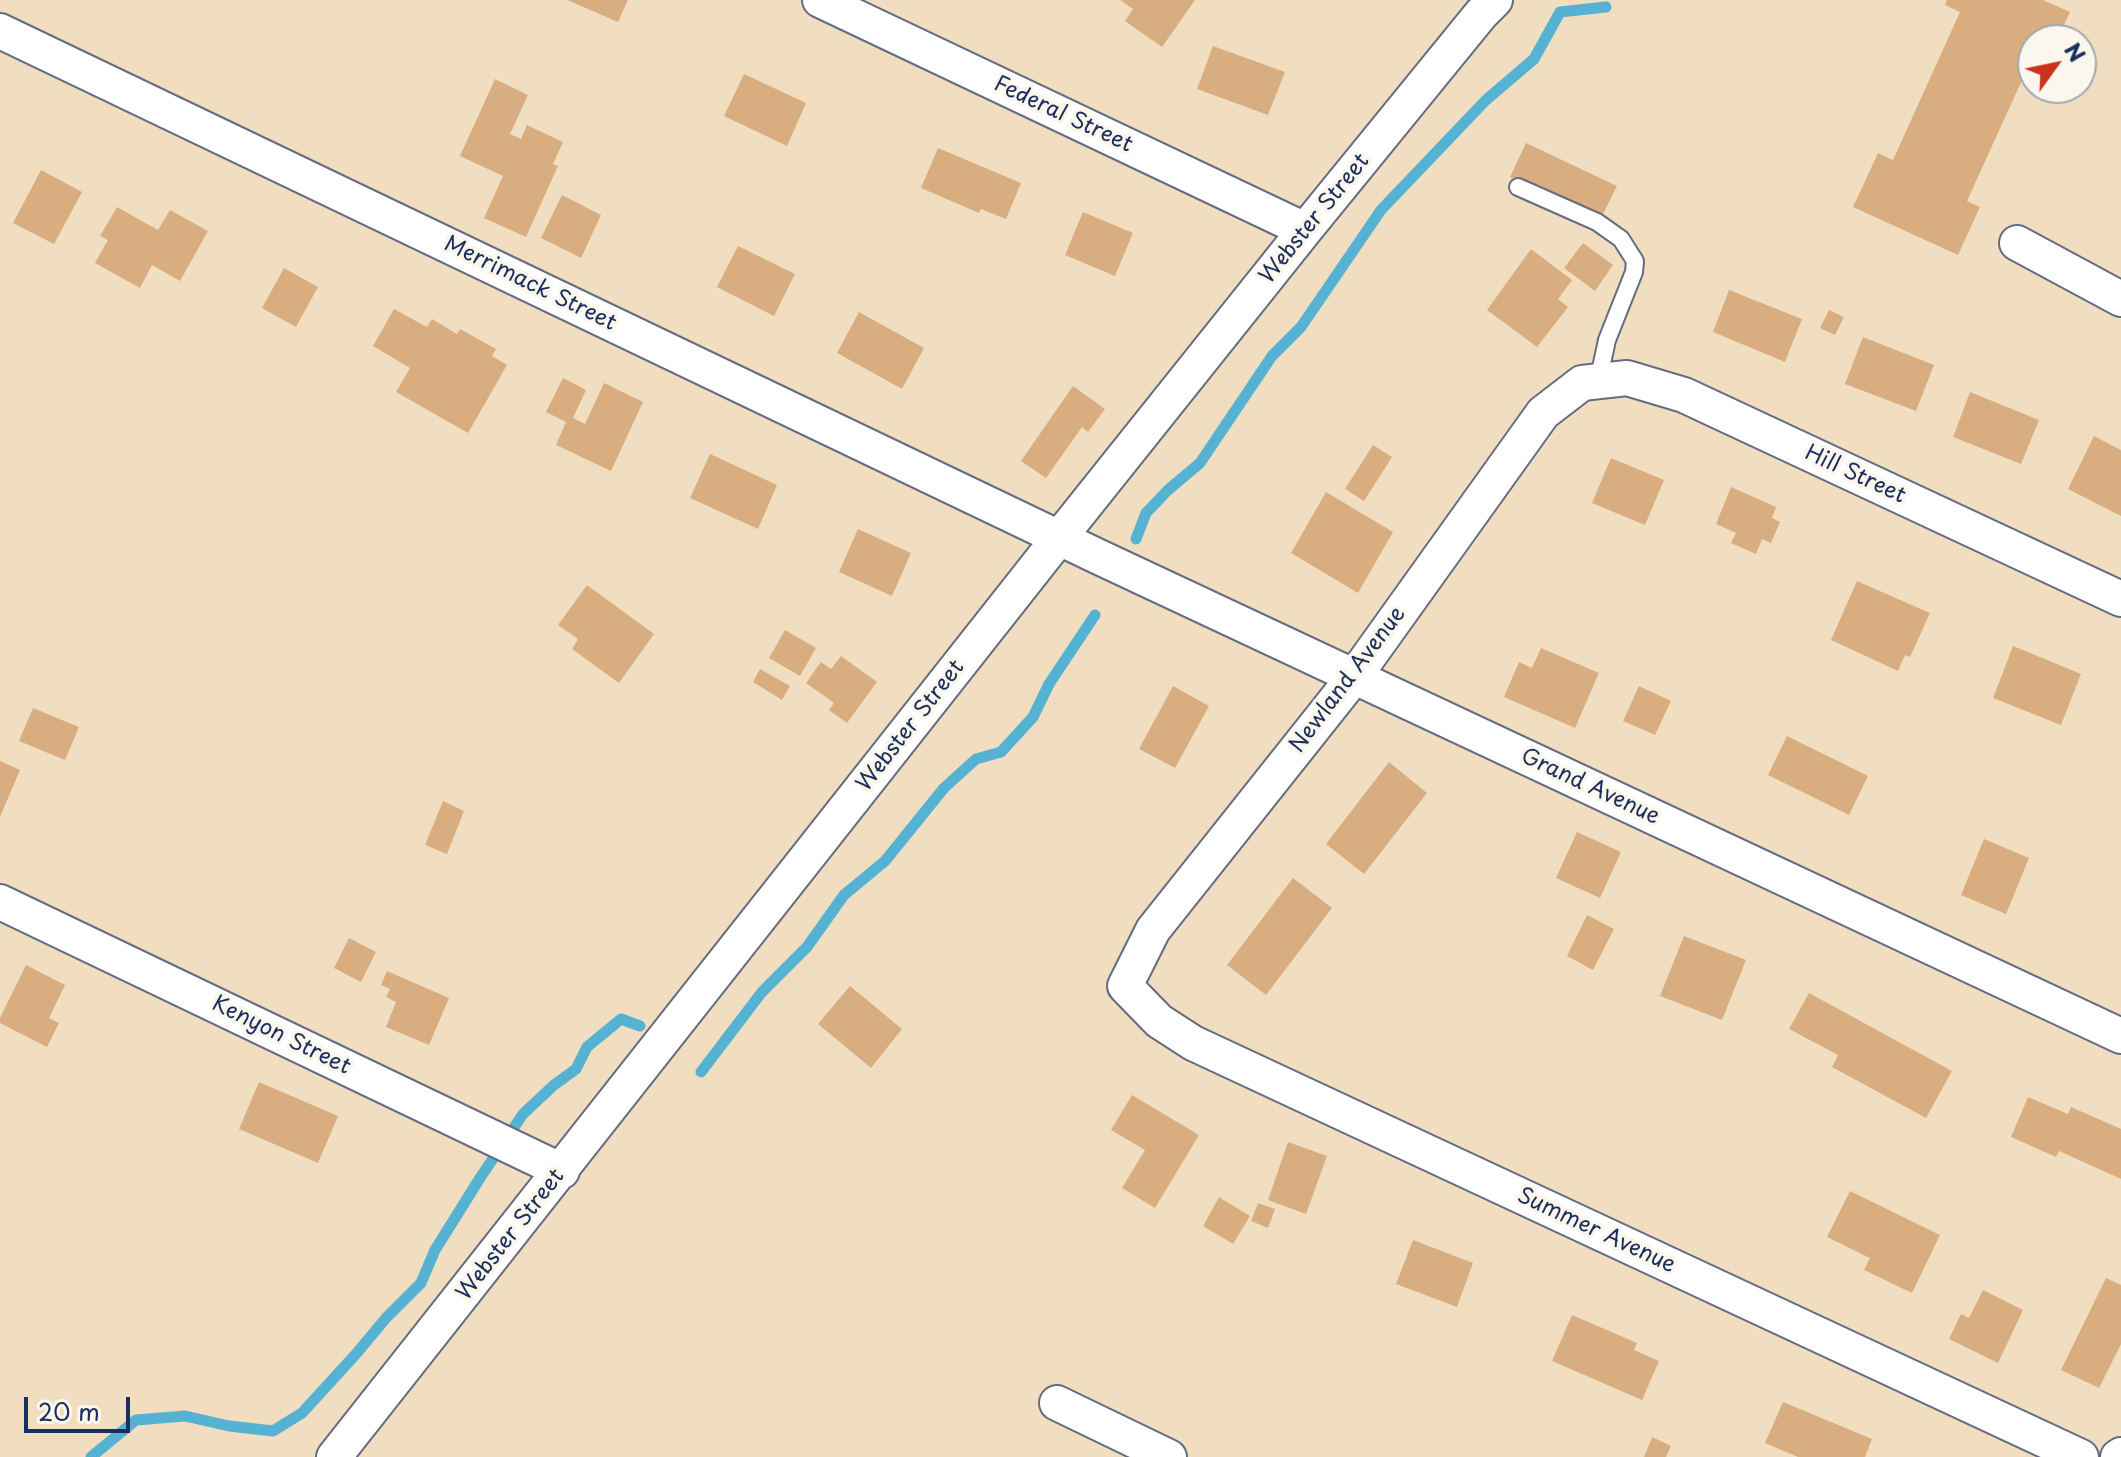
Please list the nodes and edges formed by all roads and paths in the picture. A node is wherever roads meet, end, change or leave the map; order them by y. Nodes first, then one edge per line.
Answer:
1 (820, 0) edge
2 (1495, 0) edge
3 (0, 31) edge
4 (1518, 187) dead end
5 (1305, 230) junction
6 (2017, 243) dead end
7 (2121, 299) edge
8 (1590, 382) junction
9 (1059, 538) junction
10 (2121, 599) edge
11 (1354, 677) junction
12 (0, 902) edge
13 (1125, 986) joint
14 (2121, 1036) edge
15 (562, 1171) junction
16 (1057, 1403) dead end
17 (334, 1457) edge
18 (1169, 1457) edge
19 (2081, 1457) edge

1 - 5 street, Federal Street
2 - 5 street, Webster Street
3 - 9 street, Merrimack Street
4 - 8 lane
5 - 9 street, Webster Street
6 - 7 street
8 - 10 street, Hill Street
8 - 11 street, Newland Avenue
9 - 11 street, Grand Avenue
9 - 15 street, Webster Street
11 - 13 street, Newland Avenue
11 - 14 street, Grand Avenue
12 - 15 street, Kenyon Street
13 - 19 street, Summer Avenue
15 - 17 street, Webster Street
16 - 18 street

